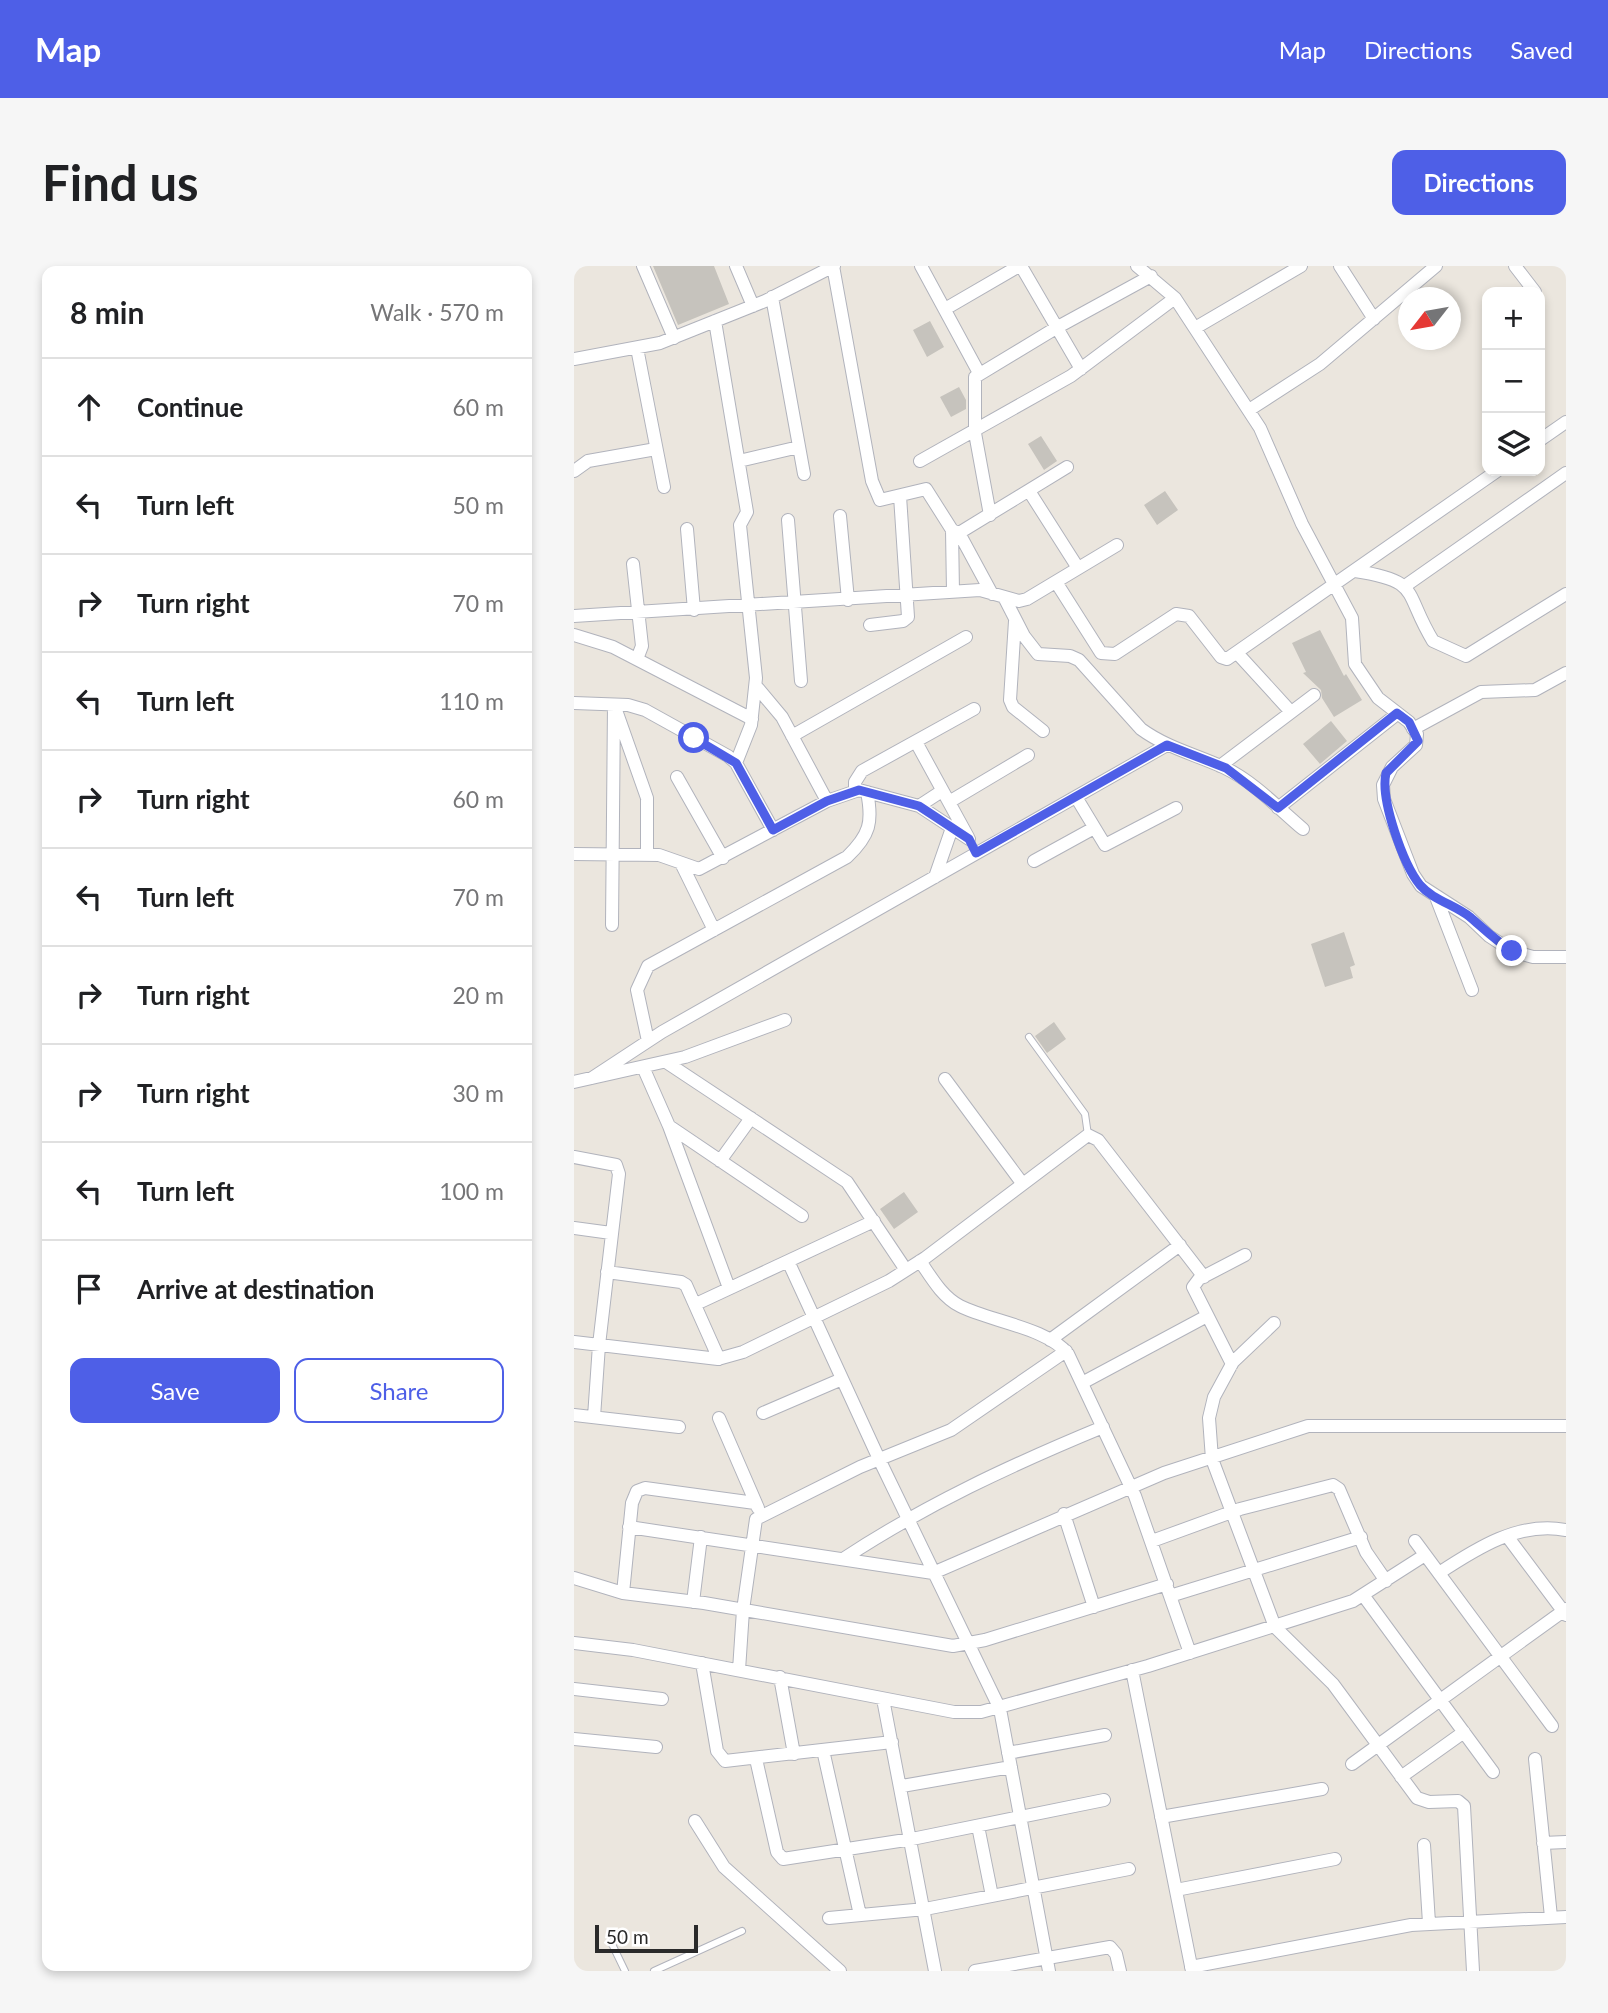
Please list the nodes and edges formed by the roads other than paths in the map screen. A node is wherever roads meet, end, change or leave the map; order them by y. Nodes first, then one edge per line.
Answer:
1 (643, 266) edge
2 (736, 266) edge
3 (833, 266) edge
4 (921, 266) edge
5 (1020, 266) edge
6 (1137, 266) edge
7 (1301, 266) edge
8 (1340, 266) edge
9 (1436, 266) edge
10 (1516, 266) edge
11 (1151, 276) junction
12 (1531, 287) edge
13 (772, 297) junction
14 (1175, 298) junction
15 (753, 306) junction
16 (945, 309) junction
17 (1374, 320) junction
18 (715, 321) junction
19 (1056, 327) junction
20 (1195, 328) junction
21 (674, 338) junction
22 (637, 348) junction
23 (574, 359) edge
24 (1081, 369) junction
25 (979, 373) junction
26 (1249, 410) junction
27 (1566, 422) edge
28 (975, 433) junction
29 (1545, 437) edge
30 (799, 447) junction
31 (656, 449) junction
32 (738, 461) junction
33 (920, 461) dead end
34 (1067, 467) dead end
35 (574, 471) edge
36 (804, 474) dead end
37 (1490, 476) edge
38 (1565, 476) edge
39 (664, 487) dead end
40 (1028, 491) junction
41 (900, 496) junction
42 (990, 515) junction
43 (840, 516) dead end
44 (788, 520) dead end
45 (687, 529) dead end
46 (955, 532) junction
47 (1117, 545) dead end
48 (634, 565) dead end
49 (1078, 568) junction
50 (1355, 571) junction
51 (1056, 582) junction
52 (1336, 584) junction
53 (1405, 586) junction
54 (953, 592) junction
55 (1566, 594) edge
56 (998, 595) junction
57 (907, 596) junction
58 (848, 600) junction
59 (794, 604) junction
60 (748, 607) junction
61 (694, 610) junction
62 (639, 614) junction
63 (574, 617) edge
64 (1015, 618) junction
65 (870, 625) dead end
66 (574, 635) edge
67 (967, 636) dead end
68 (1094, 647) junction
69 (1238, 654) junction
70 (1073, 657) junction
71 (637, 659) junction
72 (1566, 673) edge
73 (801, 681) dead end
74 (756, 686) junction
75 (1314, 695) dead end
76 (574, 703) edge
77 (614, 705) junction
78 (974, 709) dead end
79 (1291, 712) junction
80 (1397, 713) junction
81 (752, 719) junction
82 (1413, 729) junction
83 (1043, 731) dead end
84 (792, 736) junction
85 (916, 742) junction
86 (1167, 745) junction
87 (1028, 755) dead end
88 (736, 763) junction
89 (1220, 766) junction
90 (677, 777) dead end
91 (861, 791) junction
92 (946, 797) junction
93 (1076, 797) junction
94 (827, 801) junction
95 (919, 806) junction
96 (1176, 808) dead end
97 (1278, 808) junction
98 (952, 828) junction
99 (1094, 828) junction
100 (1303, 829) dead end
101 (773, 830) junction
102 (969, 839) junction
103 (976, 853) junction
104 (574, 854) edge
105 (611, 854) junction
106 (648, 855) junction
107 (723, 858) junction
108 (1034, 861) dead end
109 (681, 863) junction
110 (936, 877) junction
111 (1436, 897) junction
112 (612, 925) dead end
113 (714, 930) junction
114 (1566, 957) edge
115 (1472, 990) dead end
116 (785, 1020) dead end
117 (1029, 1037) dead end
118 (648, 1041) junction
119 (666, 1062) junction
120 (643, 1067) junction
121 (592, 1078) junction
122 (945, 1079) dead end
123 (574, 1082) edge
124 (751, 1118) junction
125 (669, 1126) junction
126 (1088, 1135) junction
127 (574, 1157) edge
128 (720, 1161) junction
129 (1022, 1183) junction
130 (802, 1216) dead end
131 (874, 1220) junction
132 (574, 1228) edge
133 (611, 1233) junction
134 (1180, 1245) junction
135 (1245, 1255) dead end
136 (788, 1261) junction
137 (920, 1261) junction
138 (906, 1270) junction
139 (607, 1272) junction
140 (1204, 1277) junction
141 (729, 1288) junction
142 (696, 1304) junction
143 (1207, 1316) junction
144 (814, 1318) junction
145 (1274, 1323) dead end
146 (1050, 1340) junction
147 (574, 1342) edge
148 (599, 1345) junction
149 (1066, 1351) junction
150 (719, 1359) junction
151 (1232, 1364) junction
152 (842, 1379) junction
153 (1082, 1383) junction
154 (762, 1413) dead end
155 (574, 1415) edge
156 (594, 1417) junction
157 (719, 1419) dead end
158 (1566, 1426) edge
159 (679, 1427) dead end
160 (1103, 1427) junction
161 (1212, 1458) junction
162 (879, 1459) junction
163 (1131, 1487) junction
164 (758, 1509) junction
165 (1232, 1512) junction
166 (1064, 1514) junction
167 (907, 1517) junction
168 (629, 1527) junction
169 (1566, 1530) edge
170 (1507, 1536) junction
171 (701, 1537) junction
172 (1361, 1537) junction
173 (1152, 1541) junction
174 (1415, 1541) dead end
175 (751, 1544) junction
176 (1425, 1555) junction
177 (843, 1559) junction
178 (1253, 1569) junction
179 (933, 1573) junction
180 (1439, 1573) junction
181 (574, 1578) edge
182 (1386, 1581) junction
183 (1168, 1590) junction
184 (623, 1593) junction
185 (1363, 1595) junction
186 (693, 1602) junction
187 (1094, 1606) junction
188 (743, 1610) junction
189 (1565, 1611) edge
190 (1275, 1627) junction
191 (574, 1643) edge
192 (969, 1644) junction
193 (1190, 1653) junction
194 (1500, 1655) junction
195 (702, 1663) junction
196 (739, 1670) junction
197 (1132, 1670) junction
198 (780, 1677) junction
199 (574, 1689) edge
200 (662, 1699) dead end
201 (883, 1699) junction
202 (1440, 1700) junction
203 (1000, 1709) junction
204 (1552, 1726) dead end
205 (1464, 1732) junction
206 (1105, 1735) dead end
207 (574, 1740) edge
208 (892, 1742) junction
209 (1379, 1745) junction
210 (656, 1747) dead end
211 (823, 1750) junction
212 (1008, 1753) junction
213 (794, 1754) junction
214 (757, 1759) junction
215 (1535, 1759) dead end
216 (1352, 1764) dead end
217 (1011, 1767) junction
218 (1493, 1772) dead end
219 (1401, 1777) junction
220 (902, 1786) junction
221 (1322, 1789) dead end
222 (1104, 1800) dead end
223 (1161, 1817) junction
224 (1020, 1818) junction
225 (695, 1821) dead end
226 (978, 1826) junction
227 (912, 1839) junction
228 (1566, 1842) edge
229 (1544, 1843) junction
230 (1424, 1845) dead end
231 (846, 1851) junction
232 (1335, 1859) dead end
233 (1129, 1869) dead end
234 (1034, 1888) junction
235 (1176, 1890) junction
236 (992, 1896) junction
237 (925, 1909) junction
238 (860, 1915) junction
239 (1551, 1917) junction
240 (1566, 1917) edge
241 (829, 1918) dead end
242 (1471, 1921) junction
243 (1429, 1923) junction
244 (743, 1931) dead end
245 (611, 1942) dead end
246 (1046, 1958) junction
247 (1192, 1969) edge
248 (625, 1971) edge
249 (654, 1971) edge
250 (840, 1971) edge
251 (935, 1971) edge
252 (975, 1971) edge
253 (1049, 1971) edge
254 (1120, 1971) edge
255 (1473, 1971) edge

1 - 21 street
2 - 15 street
3 - 13 street
3 - 41 street
4 - 16 street
5 - 16 street
5 - 19 street
6 - 11 street
7 - 20 street
8 - 17 street
9 - 17 street
10 - 12 street
11 - 14 street
11 - 19 street
13 - 15 street
13 - 30 street
14 - 20 street
14 - 24 street
15 - 18 street
16 - 25 street
17 - 26 street
18 - 21 street
18 - 32 street
19 - 24 street
19 - 25 street
20 - 26 street
21 - 22 street
22 - 23 street
22 - 31 street
24 - 28 street
25 - 28 street
26 - 52 street
27 - 29 street
28 - 33 street
28 - 42 street
30 - 32 street
30 - 36 street
31 - 35 street
31 - 39 street
32 - 60 street
34 - 40 street
37 - 50 street
38 - 53 street
40 - 42 street
40 - 49 street
41 - 46 street
41 - 57 street
42 - 46 street
43 - 58 street
44 - 59 street
45 - 61 street
46 - 54 street
46 - 56 street
47 - 49 street
48 - 62 street
49 - 51 street
50 - 52 street
50 - 53 street
51 - 56 street
51 - 68 street
52 - 69 street
52 - 80 street
53 - 55 street
54 - 56 street
54 - 57 street
56 - 64 street
57 - 58 street
57 - 65 street
58 - 59 street
59 - 60 street
59 - 73 street
60 - 61 street
60 - 74 street
61 - 62 street
62 - 63 street
62 - 71 street
64 - 70 street
64 - 83 street
66 - 71 street
67 - 84 street
68 - 69 street
68 - 70 street
69 - 79 street
70 - 86 street
71 - 81 street
72 - 82 street
74 - 81 street
74 - 84 street
75 - 79 street
76 - 77 street
77 - 88 street
77 - 105 street
77 - 106 street
78 - 85 street
79 - 89 street
80 - 82 street
80 - 97 street
81 - 88 street
82 - 111 street
84 - 94 street
85 - 91 street
85 - 92 street
86 - 89 street
86 - 93 street
87 - 92 street
88 - 101 street
89 - 97 street
90 - 107 street
91 - 94 street
91 - 95 street
91 - 113 street
92 - 95 street
92 - 102 street
93 - 99 street
93 - 103 street
94 - 101 street
95 - 98 street
96 - 99 street
97 - 100 street
98 - 102 street
98 - 110 street
99 - 108 street
101 - 107 street
102 - 103 street
103 - 110 street
104 - 105 street
105 - 106 street
105 - 112 street
106 - 109 street
107 - 109 street
109 - 113 street
110 - 118 street
111 - 114 street
111 - 115 street
113 - 118 street
116 - 119 street
117 - 126 lane
118 - 121 street
119 - 120 street
119 - 124 street
120 - 121 street
120 - 125 street
121 - 123 street
122 - 129 street
124 - 128 street
124 - 131 street
125 - 128 street
125 - 141 street
126 - 129 street
126 - 134 street
127 - 133 street
128 - 130 street
129 - 137 street
131 - 136 street
131 - 138 street
132 - 133 street
133 - 139 street
134 - 140 street
134 - 146 street
135 - 140 street
136 - 141 street
136 - 144 street
137 - 138 street
137 - 146 street
138 - 144 street
139 - 142 street
139 - 148 street
140 - 143 street
141 - 142 street
142 - 150 street
143 - 151 street
143 - 153 street
144 - 150 street
144 - 152 street
145 - 151 street
146 - 149 street
147 - 148 street
148 - 150 street
148 - 156 street
149 - 153 street
149 - 162 street
151 - 161 street
152 - 154 street
152 - 162 street
153 - 160 street
155 - 156 street
156 - 159 street
157 - 164 street
158 - 161 street
160 - 163 street
160 - 167 street
161 - 163 street
161 - 165 street
162 - 164 street
162 - 167 street
163 - 166 street
163 - 173 street
164 - 168 street
164 - 175 street
165 - 172 street
165 - 173 street
165 - 178 street
166 - 179 street
166 - 187 street
167 - 177 street
167 - 179 street
168 - 171 street
168 - 184 street
169 - 170 street
170 - 180 street
170 - 189 street
171 - 175 street
171 - 186 street
172 - 178 street
172 - 182 street
173 - 183 street
174 - 176 street
175 - 177 street
175 - 188 street
176 - 180 street
176 - 182 street
177 - 179 street
178 - 183 street
178 - 190 street
179 - 192 street
180 - 194 street
181 - 184 street
182 - 185 street
183 - 187 street
183 - 193 street
184 - 186 street
185 - 190 street
185 - 202 street
186 - 188 street
187 - 192 street
188 - 192 street
188 - 196 street
189 - 194 street
190 - 193 street
190 - 209 street
191 - 195 street
192 - 203 street
193 - 197 street
194 - 202 street
194 - 204 street
195 - 196 street
195 - 214 street
196 - 198 street
197 - 203 street
197 - 223 street
198 - 201 street
198 - 213 street
199 - 200 street
201 - 203 street
201 - 208 street
202 - 205 street
202 - 209 street
203 - 212 street
205 - 218 street
205 - 219 street
206 - 212 street
207 - 210 street
208 - 211 street
208 - 220 street
209 - 216 street
209 - 219 street
211 - 213 street
211 - 231 street
212 - 217 street
213 - 214 street
214 - 231 street
215 - 229 street
217 - 220 street
217 - 224 street
219 - 242 street
220 - 227 street
221 - 223 street
222 - 224 street
223 - 235 street
224 - 226 street
224 - 234 street
225 - 250 street
226 - 227 street
226 - 236 street
227 - 231 street
227 - 237 street
228 - 229 street
229 - 239 street
230 - 243 street
231 - 238 street
232 - 235 street
233 - 234 street
234 - 236 street
234 - 246 street
235 - 247 street
236 - 237 street
237 - 238 street
237 - 251 street
238 - 241 street
239 - 240 street
239 - 242 street
242 - 243 street
242 - 255 street
243 - 247 street
244 - 249 lane
245 - 248 lane
246 - 252 street
246 - 253 street
246 - 254 street

